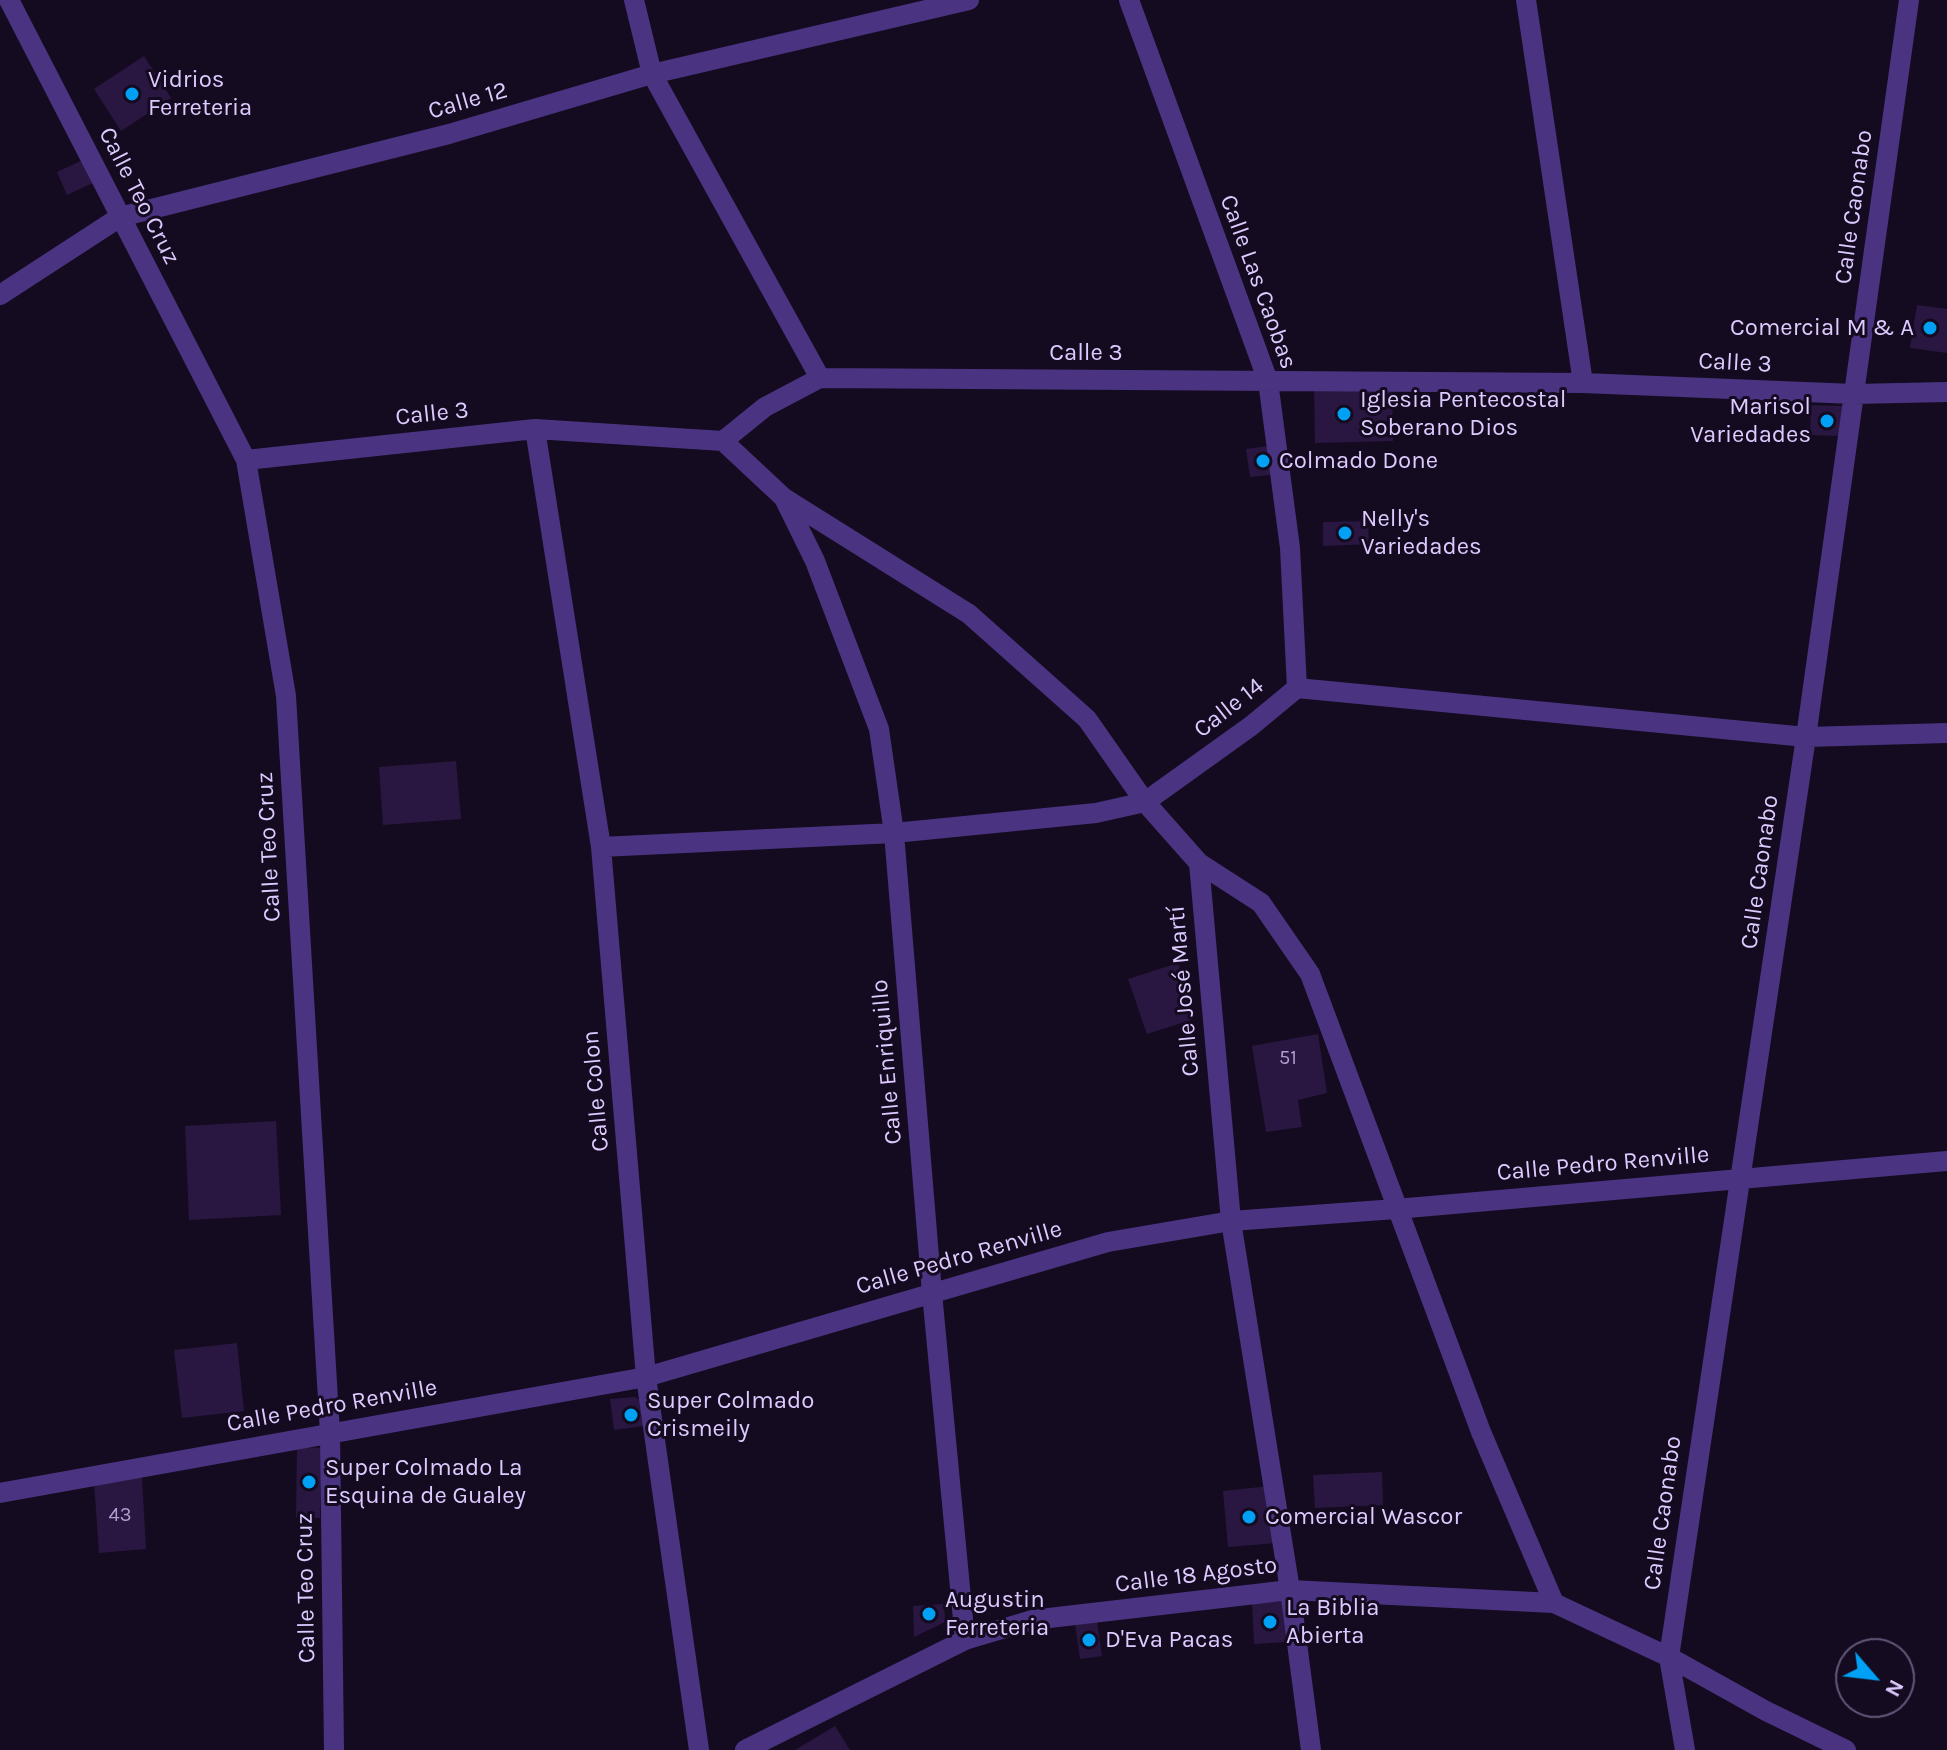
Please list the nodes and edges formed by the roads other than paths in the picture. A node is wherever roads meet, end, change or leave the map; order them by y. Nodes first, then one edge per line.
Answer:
1 (9, 0) edge
2 (634, 0) edge
3 (969, 0) edge
4 (1129, 0) edge
5 (1526, 0) edge
6 (1909, 0) edge
7 (652, 74) junction
8 (120, 217) junction
9 (0, 295) edge
10 (820, 378) junction
11 (1268, 381) junction
12 (1583, 383) junction
13 (1947, 392) edge
14 (1854, 394) junction
15 (535, 429) junction
16 (723, 441) junction
17 (246, 460) junction
18 (784, 498) junction
19 (1297, 688) junction
20 (1947, 733) edge
21 (1806, 737) junction
22 (1145, 802) junction
23 (894, 833) junction
24 (601, 847) junction
25 (1199, 863) junction
26 (1947, 1161) edge
27 (1741, 1178) junction
28 (1396, 1209) junction
29 (1231, 1221) junction
30 (932, 1293) junction
31 (646, 1377) junction
32 (330, 1433) junction
33 (0, 1493) edge
34 (1290, 1590) junction
35 (1554, 1603) junction
36 (965, 1640) junction
37 (1669, 1657) junction
38 (334, 1750) edge
39 (699, 1750) edge
40 (745, 1750) edge
41 (1311, 1750) edge
42 (1685, 1750) edge
43 (1846, 1750) edge

1 - 8 street, Calle Teo Cruz
2 - 7 street
3 - 7 street, Calle 12
4 - 11 street, Calle Las Caobas
5 - 12 street
6 - 14 street, Calle Caonabo
7 - 8 street, Calle 12
7 - 10 street
8 - 9 street, Calle 12
8 - 17 street, Calle Teo Cruz
10 - 11 street, Calle 3
10 - 16 street, Calle 3
11 - 12 street, Calle 3
11 - 19 street, Calle Las Caobas
12 - 14 street, Calle 3
13 - 14 street, Calle 3
14 - 21 street, Calle Caonabo
15 - 16 street, Calle 3
15 - 17 street, Calle 3
15 - 24 street, Calle Colon
16 - 18 street
17 - 32 street, Calle Teo Cruz
18 - 22 street
18 - 23 street, Calle Enriquillo
19 - 21 street, Calle 14
19 - 22 street, Calle 14
20 - 21 street, Calle 14
21 - 27 street, Calle Caonabo
22 - 23 street, Calle 14
22 - 25 street
23 - 24 street, Calle 14
23 - 30 street, Calle Enriquillo
24 - 31 street, Calle Colon
25 - 28 street
25 - 29 street, Calle José Martí
26 - 27 street, Calle Pedro Renville
27 - 28 street, Calle Pedro Renville
27 - 37 street, Calle Caonabo
28 - 29 street, Calle Pedro Renville
28 - 35 street
29 - 30 street, Calle Pedro Renville
29 - 34 street, Calle José Martí
30 - 31 street, Calle Pedro Renville
30 - 36 street, Calle Enriquillo
31 - 32 street, Calle Pedro Renville
31 - 39 street, Calle Colon
32 - 33 street, Calle Pedro Renville
32 - 38 street, Calle Teo Cruz
34 - 35 street, Calle 18 Agosto
34 - 36 street, Calle 18 Agosto
34 - 41 street, Calle José Martí
35 - 37 street, Calle 18 Agosto
36 - 40 street, Calle 18 Agosto
37 - 42 street, Calle Caonabo
37 - 43 street, Calle 18 Agosto

